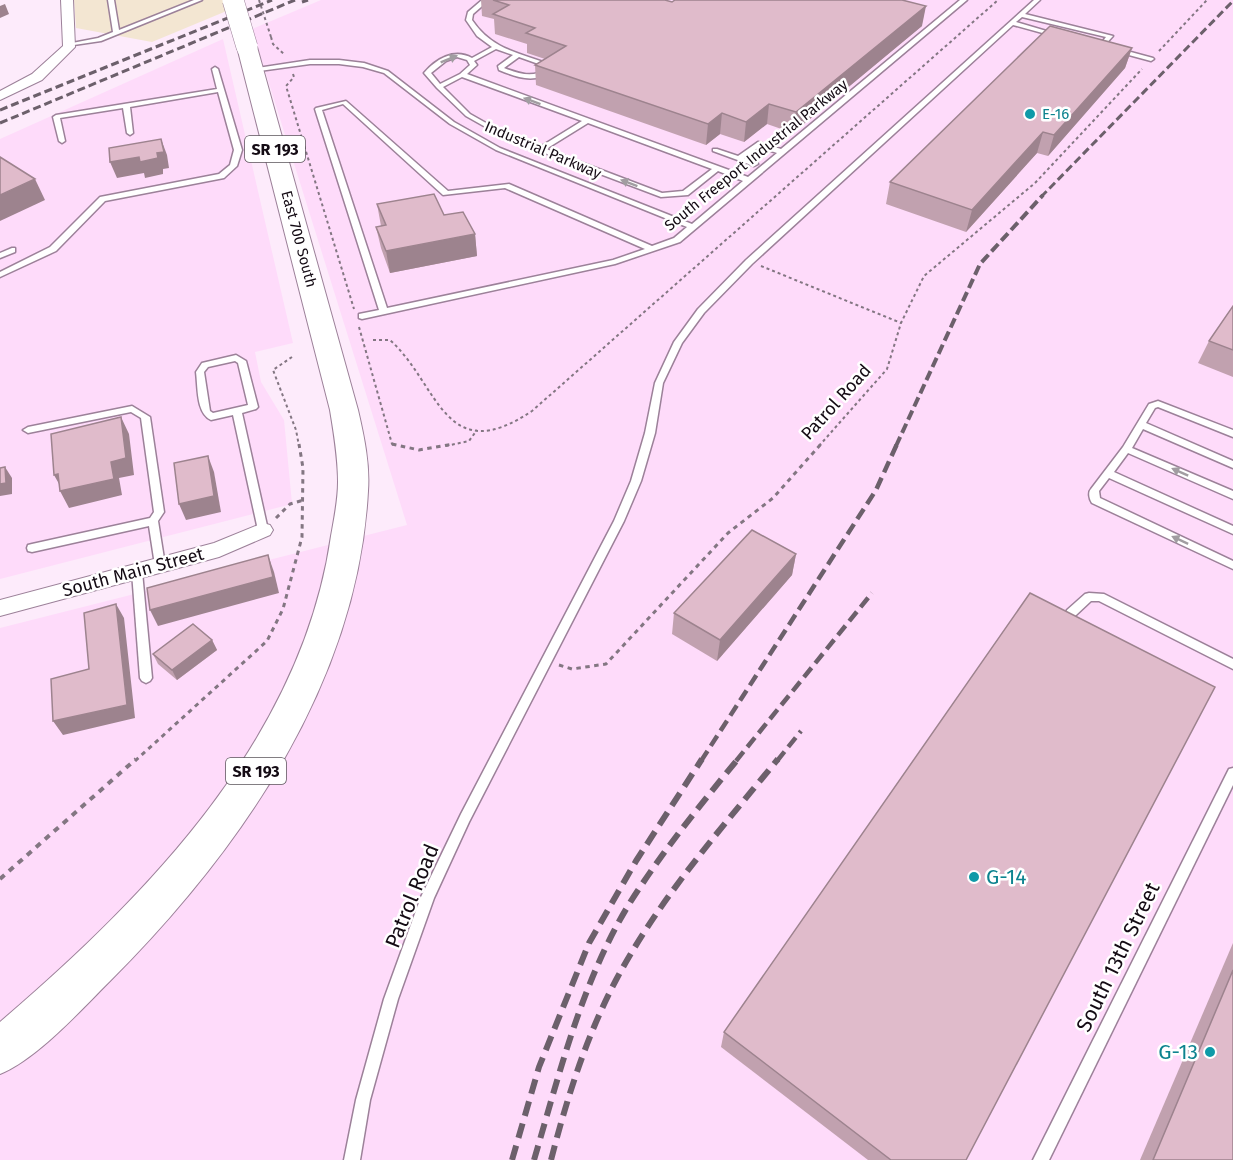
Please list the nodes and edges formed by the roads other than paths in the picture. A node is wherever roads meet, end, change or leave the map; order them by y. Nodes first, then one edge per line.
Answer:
1 (66, 0) edge
2 (111, 0) edge
3 (199, 0) edge
4 (233, 0) edge
5 (486, 0) edge
6 (961, 0) edge
7 (1037, 0) edge
8 (1020, 15) junction
9 (1011, 23) junction
10 (116, 32) junction
11 (1068, 38) edge
12 (1090, 43) edge
13 (69, 45) junction
14 (1102, 46) junction
15 (496, 47) junction
16 (518, 55) junction
17 (250, 59) junction
18 (1151, 59) road end
19 (472, 60) junction
20 (215, 69) dead end
21 (462, 75) junction
22 (439, 87) junction
23 (221, 90) junction
24 (0, 96) edge
25 (126, 106) junction
26 (587, 121) junction
27 (130, 133) dead end
28 (62, 141) dead end
29 (541, 149) junction
30 (715, 150) dead end
31 (782, 152) junction
32 (739, 159) junction
33 (754, 164) dead end
34 (717, 168) junction
35 (748, 180) junction
36 (693, 227) junction
37 (652, 249) junction
38 (12, 250) dead end
39 (0, 256) edge
40 (0, 275) edge
41 (384, 311) junction
42 (362, 316) dead end
43 (237, 411) junction
44 (1141, 424) junction
45 (28, 430) dead end
46 (1233, 434) edge
47 (1126, 448) junction
48 (1233, 465) edge
49 (1107, 473) junction
50 (1233, 495) edge
51 (153, 520) junction
52 (264, 530) joint
53 (1233, 530) edge
54 (32, 548) dead end
55 (160, 565) junction
56 (1233, 565) edge
57 (137, 572) junction
58 (0, 608) edge
59 (1071, 613) edge
60 (1233, 664) edge
61 (146, 678) dead end
62 (1233, 773) edge
63 (0, 1052) edge
64 (352, 1160) edge
65 (1041, 1160) edge

1 - 13 street
2 - 10 lane
3 - 10 lane
4 - 17 main road, East 700 South / SR 193, bridge
5 - 15 lane
6 - 31 lane, South Freeport Industrial Parkway
7 - 8 lane, Patrol Road
8 - 9 lane, Patrol Road
8 - 14 lane
9 - 11 lane
9 - 64 lane, Patrol Road
10 - 13 lane
12 - 14 lane
13 - 24 street
14 - 18 lane
15 - 16 lane
15 - 19 lane
16 - 16 lane
17 - 36 lane, Industrial Parkway
17 - 63 main road, East 700 South / SR 193
19 - 21 lane
22 -> 19 lane
20 - 23 lane
21 - 22 lane
26 -> 21 lane
22 - 29 lane
23 - 25 lane
23 - 40 lane
25 - 27 lane
25 - 28 lane
26 - 29 lane
26 - 34 lane
34 -> 29 lane
30 - 32 lane
31 - 32 lane
31 - 35 lane, South Freeport Industrial Parkway
32 - 33 lane
34 - 35 lane
35 - 36 lane, South Freeport Industrial Parkway
36 - 37 lane, South Freeport Industrial Parkway
37 - 41 lane, South Freeport Industrial Parkway
37 - 41 lane
38 - 39 lane
41 - 42 lane, South Freeport Industrial Parkway
43 - 43 lane
43 - 52 lane
44 - 46 lane
44 - 47 lane
44 - 48 lane
45 - 51 lane
47 - 49 lane
50 -> 47 lane
49 - 53 lane
56 -> 49 lane
51 - 54 lane
51 - 55 lane
52 - 55 street, South Main Street
55 - 57 street, South Main Street
57 - 58 street, South Main Street
57 - 61 lane
59 - 60 lane
62 - 65 lane, South 13th Street

